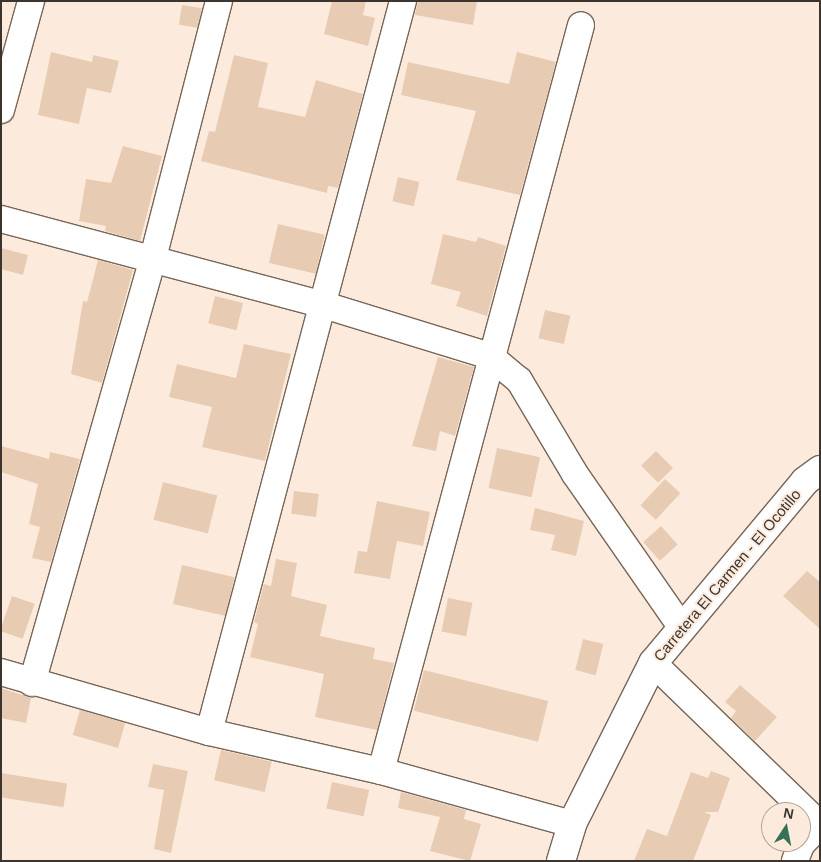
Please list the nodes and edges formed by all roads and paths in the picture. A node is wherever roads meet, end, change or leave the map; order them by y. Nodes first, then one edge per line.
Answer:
1 (31, 1) edge
2 (219, 1) edge
3 (403, 1) edge
4 (581, 25) dead end
5 (1, 110) edge
6 (1, 219) edge
7 (153, 258) junction
8 (324, 305) junction
9 (490, 356) junction
10 (813, 476) edge
11 (682, 628) junction
12 (652, 663) junction
13 (1, 672) edge
14 (32, 683) junction
15 (209, 732) junction
16 (381, 771) junction
17 (572, 824) junction
18 (561, 861) edge
19 (795, 861) edge

1 - 5 street
2 - 7 street
3 - 8 street
4 - 9 street
6 - 7 street
7 - 8 street
7 - 14 street
8 - 9 street
8 - 15 street
9 - 11 street
9 - 16 street
10 - 11 main road, Carretera El Carmen - El Ocotillo
11 - 12 main road, Carretera El Carmen - El Ocotillo
12 - 17 main road, Carretera El Carmen - El Ocotillo
12 - 19 street
13 - 14 street
14 - 15 street
15 - 16 street
16 - 17 street
17 - 18 main road, Carretera El Carmen - El Ocotillo

